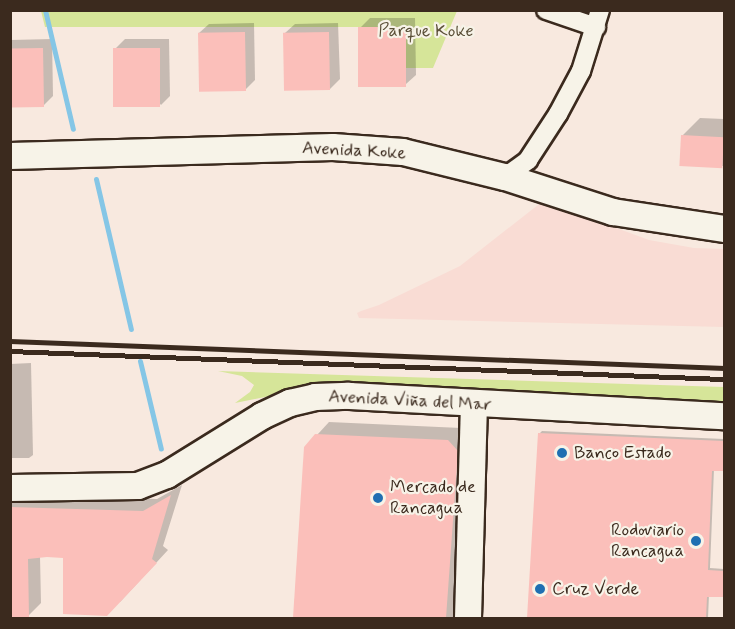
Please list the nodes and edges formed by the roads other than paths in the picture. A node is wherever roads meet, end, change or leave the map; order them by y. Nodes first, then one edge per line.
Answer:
1 (546, 10) edge
2 (598, 19) edge
3 (10, 156) edge
4 (505, 177) junction
5 (724, 229) edge
6 (474, 404) junction
7 (724, 416) edge
8 (10, 488) edge
9 (468, 618) edge

1 - 2 street
2 - 4 street
3 - 4 street, Avenida Koke
4 - 5 street, Avenida Koke
6 - 7 street, Avenida Viña del Mar
6 - 8 street, Avenida Viña del Mar
6 - 9 street

